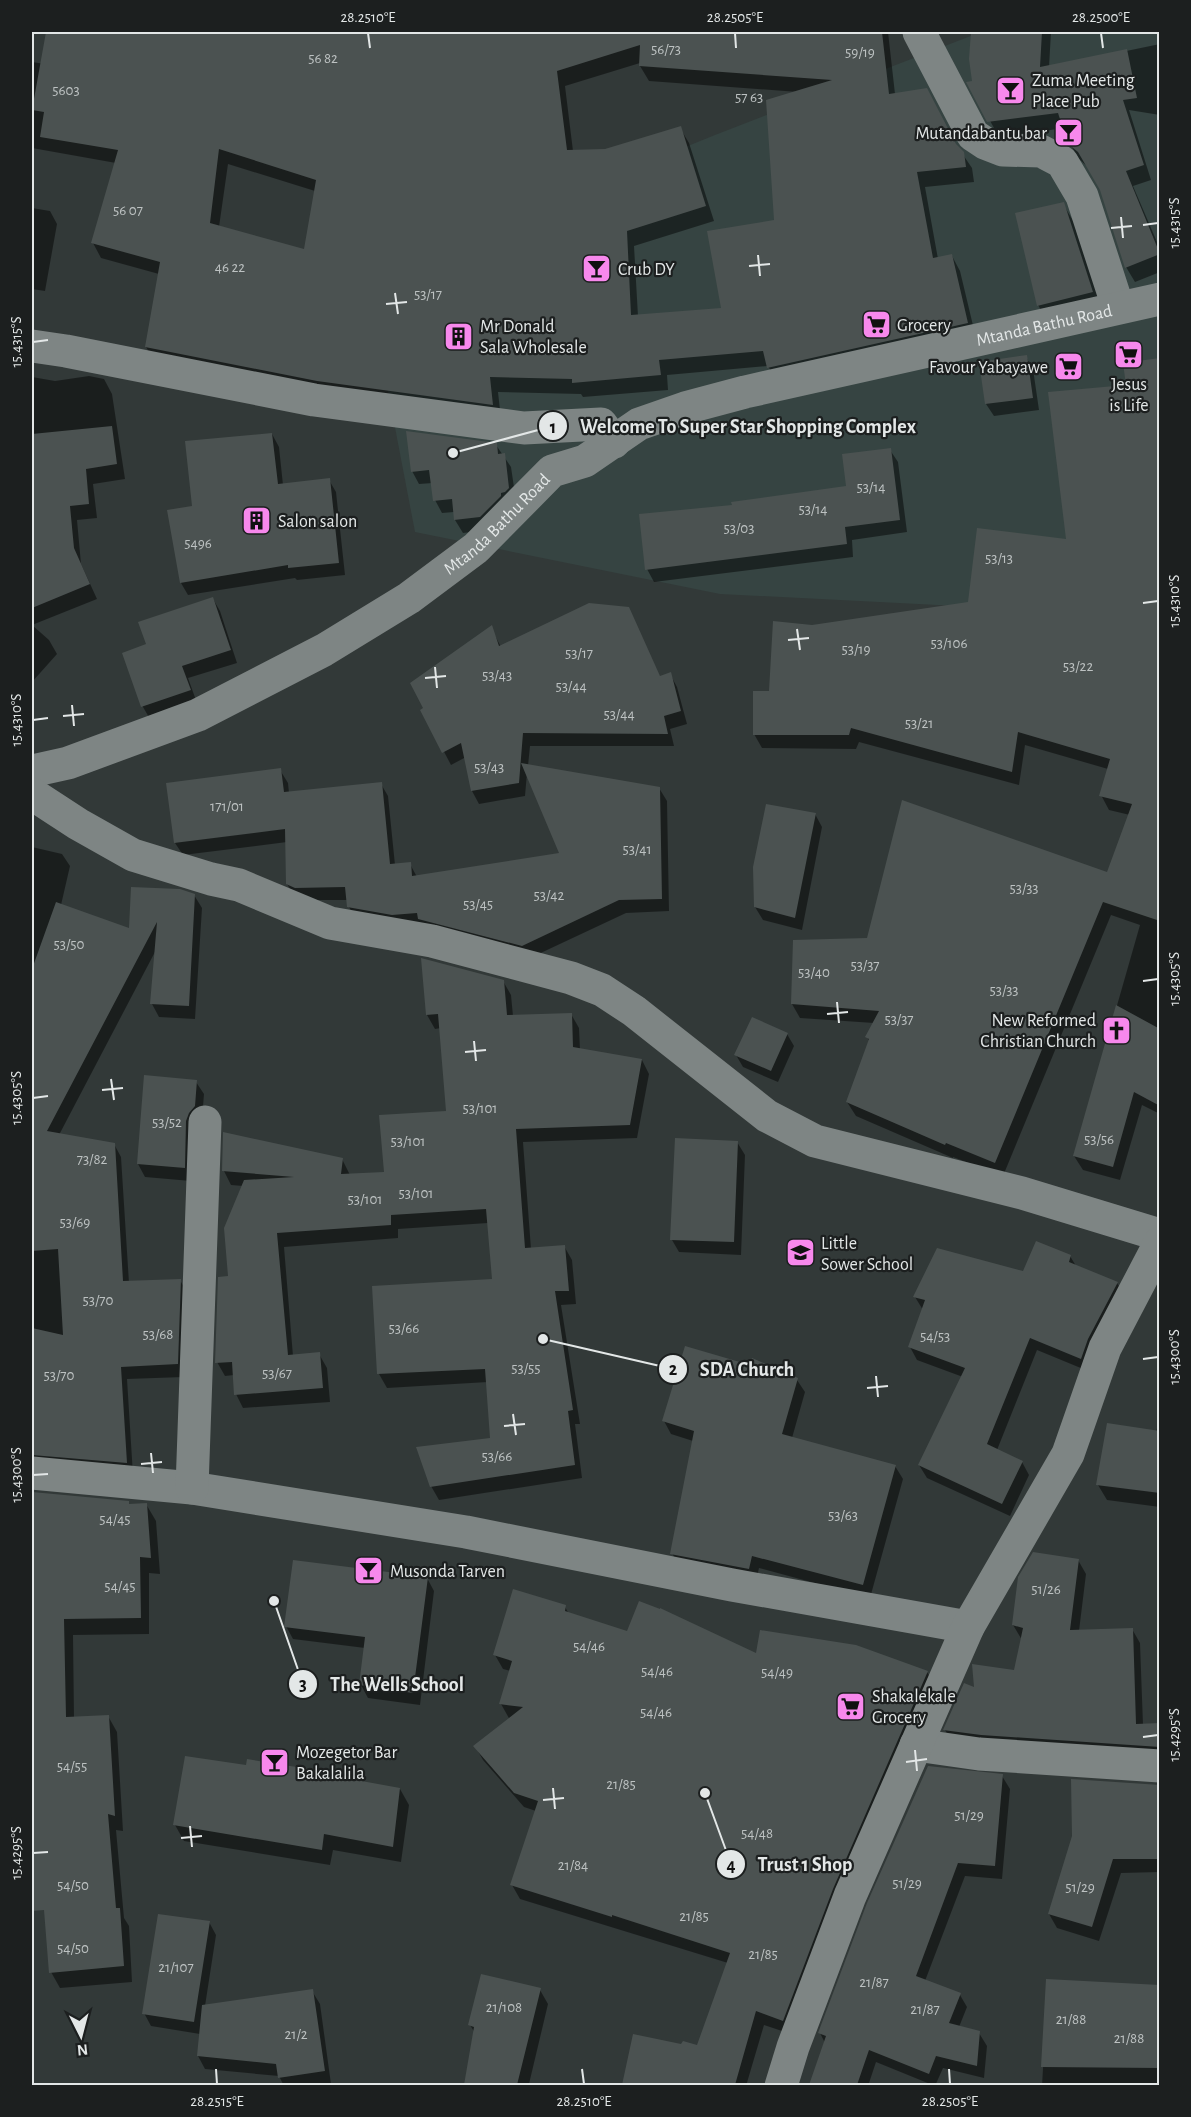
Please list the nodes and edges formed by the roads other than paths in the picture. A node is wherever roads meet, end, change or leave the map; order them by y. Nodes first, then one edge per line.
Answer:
1 (919, 32) edge
2 (1160, 298) edge
3 (1118, 307) junction
4 (32, 346) edge
5 (614, 442) junction
6 (32, 771) edge
7 (32, 794) edge
8 (206, 1122) dead end
9 (1160, 1235) edge
10 (1160, 1243) edge
11 (32, 1473) edge
12 (192, 1488) junction
13 (968, 1627) junction
14 (916, 1745) junction
15 (1160, 1766) edge
16 (781, 2085) edge

1 - 3 street
2 - 3 street, Mtanda Bathu Road
3 - 5 street, Mtanda Bathu Road
4 - 5 street
5 - 6 street, Mtanda Bathu Road
7 - 9 street
8 - 12 street
10 - 13 street
11 - 12 street
12 - 13 street
13 - 14 street
14 - 15 street
14 - 16 street

